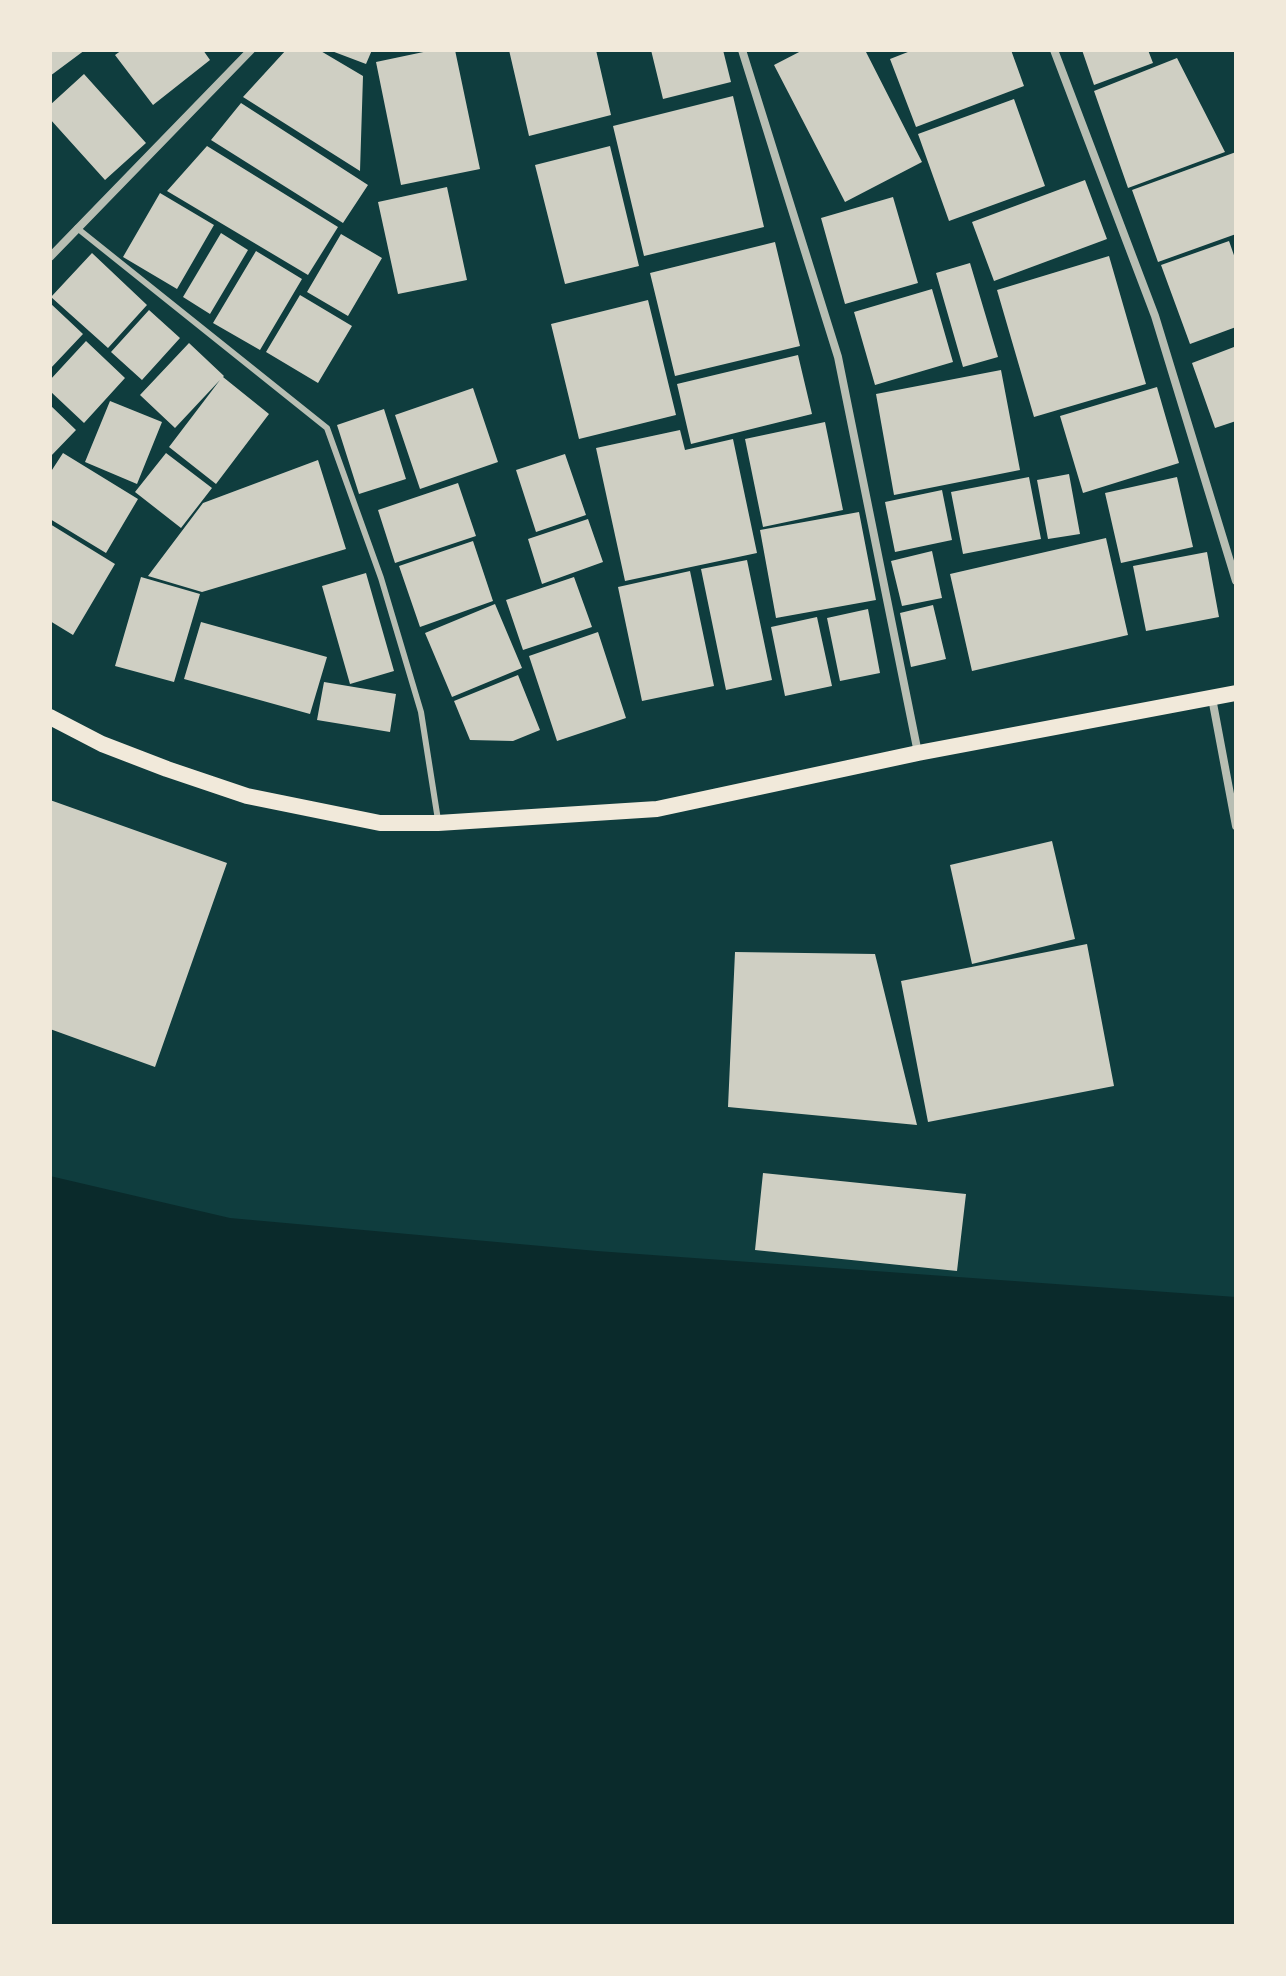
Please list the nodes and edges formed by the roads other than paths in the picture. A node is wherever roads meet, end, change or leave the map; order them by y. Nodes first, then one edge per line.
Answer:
1 (251, 50) edge
2 (742, 50) edge
3 (1054, 50) edge
4 (77, 228) junction
5 (50, 257) edge
6 (1236, 581) edge
7 (1236, 693) edge
8 (1211, 697) junction
9 (50, 717) edge
10 (918, 753) junction
11 (438, 823) junction
12 (1236, 826) edge

1 - 4 street
2 - 10 street
3 - 6 street
4 - 5 street
4 - 11 lane
7 - 8 main road
8 - 10 main road
8 - 12 street
9 - 11 main road
10 - 11 main road

